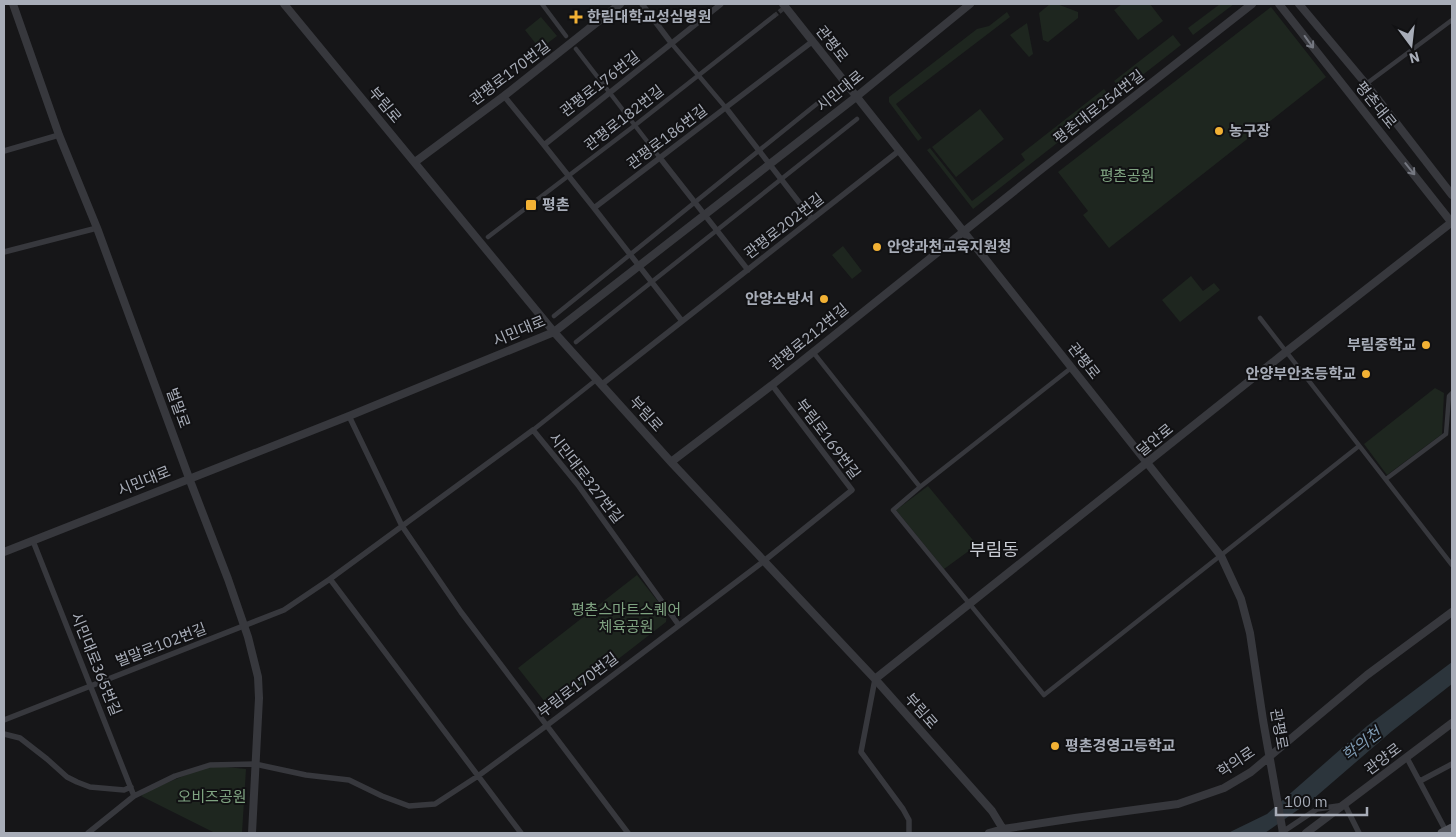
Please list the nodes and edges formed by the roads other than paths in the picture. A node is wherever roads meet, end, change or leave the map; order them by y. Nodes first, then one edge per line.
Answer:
1 (13, 4) edge
2 (284, 4) edge
3 (542, 4) edge
4 (620, 4) edge
5 (642, 4) edge
6 (721, 4) edge
7 (783, 4) edge
8 (970, 4) edge
9 (1252, 4) edge
10 (1279, 4) edge
11 (1299, 4) edge
12 (774, 16) tunnel mouth
13 (1452, 20) edge
14 (566, 36) dead end
15 (813, 41) junction
16 (672, 44) junction
17 (576, 49) dead end
18 (700, 74) junction
19 (1366, 84) junction
20 (834, 90) dead end
21 (610, 93) junction
22 (504, 96) junction
23 (856, 97) junction
24 (726, 108) junction
25 (857, 119) dead end
26 (634, 126) junction
27 (59, 135) junction
28 (544, 145) junction
29 (760, 150) junction
30 (900, 150) junction
31 (4, 151) edge
32 (660, 158) junction
33 (415, 162) junction
34 (769, 164) junction
35 (570, 176) junction
36 (781, 179) junction
37 (1452, 195) edge
38 (695, 202) junction
39 (594, 208) junction
40 (705, 214) junction
41 (812, 219) junction
42 (1452, 222) edge
43 (97, 228) junction
44 (717, 230) junction
45 (963, 232) junction
46 (488, 237) dead end
47 (4, 252) edge
48 (630, 254) junction
49 (639, 266) junction
50 (748, 270) junction
51 (651, 282) junction
52 (554, 316) dead end
53 (1260, 318) dead end
54 (682, 321) junction
55 (554, 332) junction
56 (576, 342) dead end
57 (813, 352) junction
58 (1071, 368) junction
59 (598, 382) junction
60 (772, 385) junction
61 (1452, 393) edge
62 (349, 416) junction
63 (533, 430) junction
64 (1359, 446) junction
65 (671, 462) junction
66 (1148, 463) junction
67 (189, 478) junction
68 (1386, 479) junction
69 (920, 487) junction
70 (402, 526) junction
71 (33, 541) junction
72 (4, 552) edge
73 (1221, 556) junction
74 (764, 560) junction
75 (1452, 564) edge
76 (330, 579) junction
77 (1452, 612) edge
78 (678, 624) junction
79 (244, 626) junction
80 (875, 679) junction
81 (92, 685) junction
82 (4, 720) edge
83 (1452, 723) edge
84 (546, 726) junction
85 (4, 734) edge
86 (1270, 756) junction
87 (1407, 758) junction
88 (255, 764) junction
89 (1452, 764) edge
90 (478, 776) junction
91 (1420, 781) junction
92 (131, 787) junction
93 (134, 796) junction
94 (1345, 805) junction
95 (1003, 829) junction
96 (1447, 831) edge
97 (88, 833) edge
98 (252, 833) edge
99 (521, 833) edge
100 (628, 833) edge
101 (909, 833) edge
102 (989, 833) edge
103 (1282, 833) edge
104 (1306, 833) edge
105 (1359, 833) edge

1 - 27 street, 벌말로
2 - 33 street, 부림로
3 - 14 street
4 - 22 street, 관평로170번길
5 - 16 street
6 - 16 street, 관평로176번길
7 - 15 street, 관평로
8 - 23 street, 시민대로
9 - 45 street, 평촌대로254번길
10 -> 42 street, 평촌대로
11 - 19 street, 평촌대로
12 - 18 street, 관평로182번길
13 - 19 street
15 - 23 street, 관평로
15 - 24 street, 관평로186번길
16 - 18 street
16 - 21 street, 관평로176번길
17 - 21 street
18 - 24 street
18 - 26 street, 관평로182번길
19 - 37 street, 평촌대로
20 - 29 street
21 - 26 street
21 - 28 street, 관평로176번길
22 - 28 street
22 - 33 street, 관평로170번길
23 - 30 street, 관평로
23 - 34 street, 시민대로
24 - 29 street
24 - 32 street, 관평로186번길
25 - 36 street
26 - 32 street
26 - 35 street, 관평로182번길
27 - 31 street
27 - 43 street, 벌말로
28 - 35 street
29 - 34 street
29 - 38 street
30 - 41 street, 관평로202번길
30 - 45 street, 관평로
32 - 38 street
32 - 39 street, 관평로186번길
33 - 55 street, 부림로
34 - 36 street
34 - 40 street, 시민대로
35 - 39 street
35 - 46 street, 관평로182번길
36 - 41 street
36 - 44 street
38 - 40 street
38 - 48 street
39 - 48 street
40 - 44 street
40 - 49 street, 시민대로
41 - 50 street, 관평로202번길
42 - 66 street, 달안로
43 - 47 street
43 - 67 street, 벌말로
44 - 50 street
44 - 51 street
45 - 57 street, 관평로212번길
45 - 58 street, 관평로
48 - 49 street
48 - 52 street
49 - 51 street
49 - 55 street, 시민대로
50 - 54 street, 관평로202번길
51 - 54 street
51 - 56 street
53 - 64 street
54 - 59 street, 관평로202번길
55 - 59 street, 부림로
55 - 62 street, 시민대로
57 - 60 street, 관평로212번길
57 - 69 street
58 - 66 street, 관평로
58 - 69 street
59 - 63 street
59 - 65 street, 부림로
60 - 65 street, 관평로212번길
60 - 74 street, 부림로169번길
61 - 68 street
62 - 67 street, 시민대로
62 - 70 street
63 - 70 street, 시민대로327번길
63 - 78 street, 시민대로327번길
64 - 68 street
64 - 73 street
65 - 74 street, 부림로
66 - 73 street, 관평로
66 - 80 street, 달안로
67 - 71 street, 시민대로
67 - 79 street, 벌말로
68 - 75 street
69 - 73 street
70 - 76 street, 시민대로327번길
70 - 84 street
71 - 72 street, 시민대로
71 - 81 street, 시민대로365번길
73 - 86 street, 관평로
74 - 78 street, 부림로170번길
74 - 80 street, 부림로
76 - 79 street, 벌말로102번길
76 - 90 street
77 - 86 street, 학의로
78 - 84 street, 부림로170번길
79 - 81 street, 벌말로102번길
79 - 88 street, 벌말로
80 - 95 street, 부림로
80 - 101 street
81 - 82 street, 벌말로102번길
81 - 92 street, 시민대로365번길
83 - 87 street, 관양로
84 - 90 street, 부림로170번길
84 - 100 street
85 - 92 street
86 - 95 street, 학의로
86 - 103 street, 관평로
87 - 91 street
87 - 94 street, 관양로
88 - 90 street, 부림로170번길
88 - 93 street, 부림로170번길
88 - 98 street, 벌말로
89 - 91 street
90 - 99 street
91 - 96 street
92 - 93 street, 시민대로365번길
93 - 97 street, 부림로170번길
94 - 103 street
94 - 104 street, 관양로
94 - 105 street
95 - 102 street, 학의로

